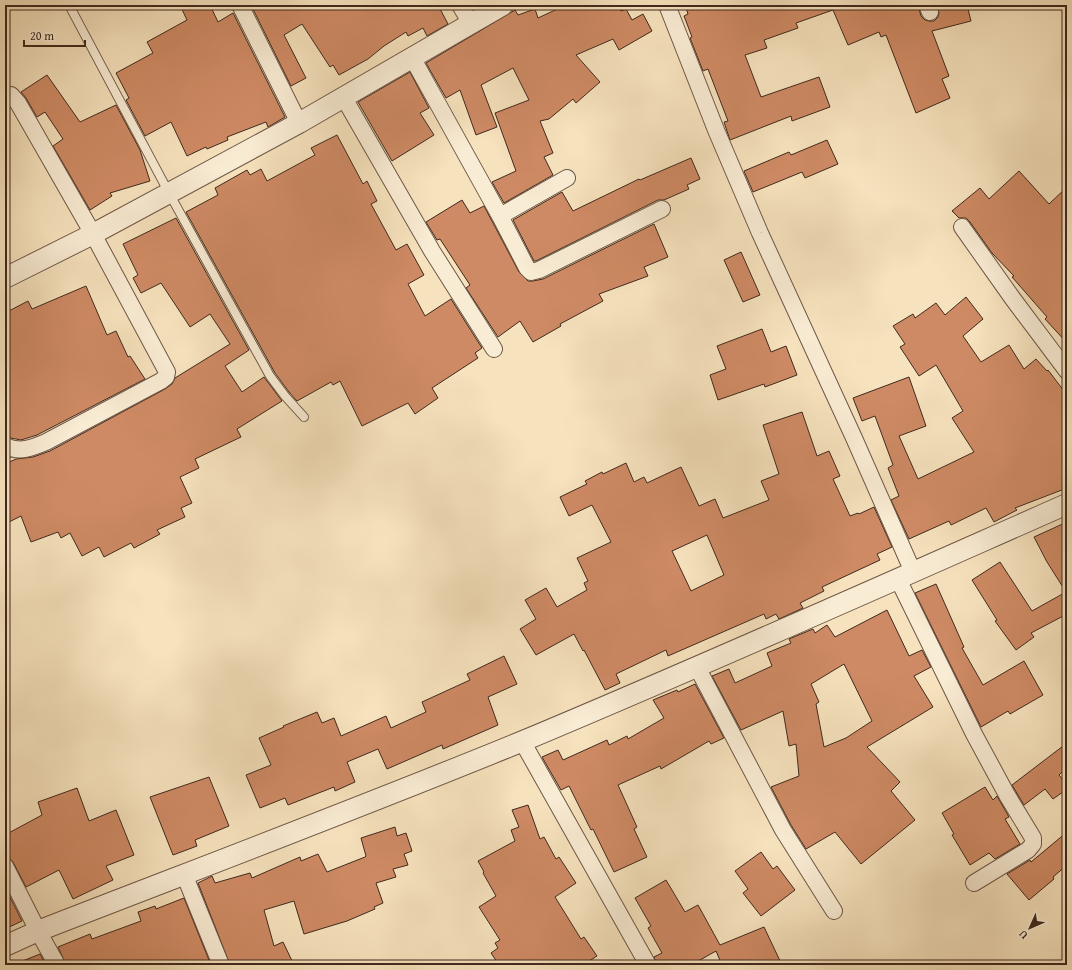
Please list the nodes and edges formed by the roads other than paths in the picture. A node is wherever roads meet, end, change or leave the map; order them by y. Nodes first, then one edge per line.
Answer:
1 (69, 5) edge
2 (460, 5) edge
3 (503, 5) edge
4 (667, 5) edge
5 (244, 6) edge
6 (471, 24) junction
7 (413, 59) junction
8 (7, 92) edge
9 (344, 98) junction
10 (300, 123) junction
11 (567, 178) dead end
12 (169, 193) junction
13 (662, 209) dead end
14 (500, 216) junction
15 (962, 227) dead end
16 (94, 234) junction
17 (5, 278) edge
18 (494, 348) dead end
19 (1067, 371) edge
20 (304, 417) dead end
21 (5, 446) edge
22 (1067, 504) edge
23 (906, 576) junction
24 (697, 667) junction
25 (522, 741) junction
26 (5, 866) edge
27 (184, 874) junction
28 (974, 883) dead end
29 (834, 911) dead end
30 (38, 931) junction
31 (5, 946) edge
32 (57, 965) edge
33 (221, 965) edge
34 (648, 965) edge

1 - 12 lane
2 - 6 street
3 - 6 street
4 - 23 street
5 - 10 street
6 - 7 street
7 - 9 street
7 - 14 street
8 - 16 street
9 - 10 street
9 - 18 street
10 - 12 street
11 - 14 street
12 - 16 street
12 - 20 lane
13 - 14 street
15 - 19 street
16 - 17 street
16 - 21 street
22 - 23 street
23 - 24 street
23 - 28 street
24 - 25 street
24 - 29 street
25 - 27 street
25 - 34 street
26 - 30 street
27 - 30 street
27 - 33 street
30 - 31 street
30 - 32 street

